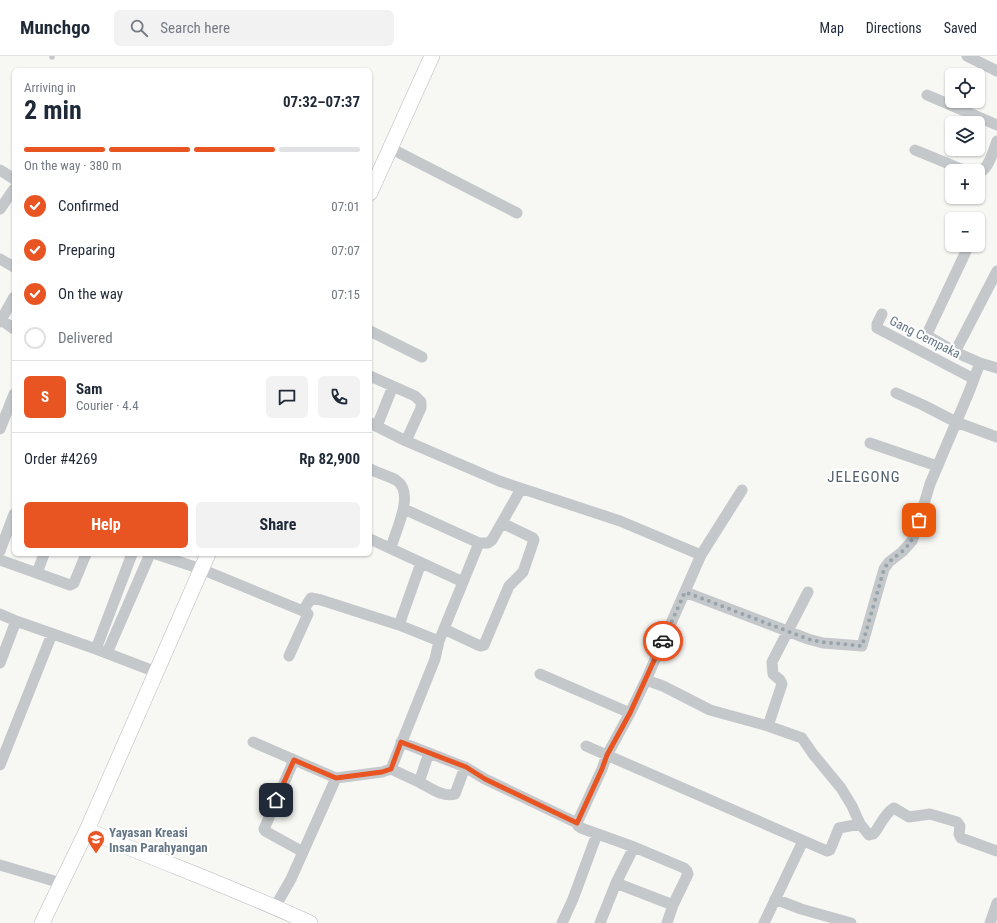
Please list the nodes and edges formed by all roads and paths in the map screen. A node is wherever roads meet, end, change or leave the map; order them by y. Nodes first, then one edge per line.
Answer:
1 (432, 56) edge
2 (967, 56) edge
3 (997, 71) edge
4 (927, 96) dead end
5 (997, 125) edge
6 (997, 141) edge
7 (390, 148) junction
8 (915, 150) dead end
9 (949, 164) edge
10 (985, 169) edge
11 (0, 170) edge
12 (12, 179) edge
13 (372, 188) edge
14 (12, 194) edge
15 (0, 209) edge
16 (517, 213) dead end
17 (966, 252) edge
18 (0, 259) edge
19 (12, 266) edge
20 (997, 271) edge
21 (12, 301) edge
22 (882, 314) dead end
23 (0, 320) edge
24 (12, 328) edge
25 (372, 332) edge
26 (955, 352) junction
27 (422, 357) dead end
28 (980, 363) junction
29 (997, 368) edge
30 (372, 377) edge
31 (974, 378) junction
32 (393, 386) junction
33 (896, 393) dead end
34 (11, 409) edge
35 (956, 422) junction
36 (373, 425) edge
37 (0, 429) edge
38 (997, 437) edge
39 (406, 441) junction
40 (870, 443) dead end
41 (937, 466) junction
42 (372, 470) edge
43 (521, 489) junction
44 (742, 490) dead end
45 (404, 509) junction
46 (12, 519) edge
47 (502, 523) junction
48 (372, 540) edge
49 (479, 542) junction
50 (391, 548) junction
51 (0, 551) edge
52 (700, 555) junction
53 (43, 556) edge
54 (85, 556) edge
55 (131, 556) edge
56 (149, 556) edge
57 (162, 556) edge
58 (207, 556) edge
59 (0, 560) edge
60 (421, 563) junction
61 (201, 569) junction
62 (37, 573) junction
63 (463, 582) junction
64 (685, 592) junction
65 (808, 592) dead end
66 (304, 611) junction
67 (0, 614) edge
68 (16, 621) junction
69 (399, 625) junction
70 (444, 629) junction
71 (787, 632) junction
72 (52, 634) junction
73 (439, 640) junction
74 (96, 649) junction
75 (107, 653) junction
76 (289, 656) dead end
77 (0, 663) edge
78 (156, 672) junction
79 (540, 674) dead end
80 (646, 680) junction
81 (630, 713) junction
82 (768, 726) junction
83 (252, 742) dead end
84 (401, 742) junction
85 (586, 746) dead end
86 (429, 753) junction
87 (607, 755) junction
88 (294, 760) junction
89 (0, 765) edge
90 (466, 767) junction
91 (391, 769) junction
92 (336, 778) junction
93 (419, 782) junction
94 (577, 823) junction
95 (860, 824) junction
96 (87, 830) junction
97 (597, 834) junction
98 (803, 841) junction
99 (634, 847) junction
100 (997, 851) edge
101 (303, 852) junction
102 (0, 865) edge
103 (61, 883) junction
104 (616, 883) junction
105 (775, 899) junction
106 (997, 903) edge
107 (673, 905) junction
108 (275, 907) junction
109 (46, 922) edge
110 (604, 922) edge
111 (310, 923) edge
112 (562, 923) edge
113 (667, 923) edge
114 (764, 923) edge
115 (851, 923) edge
116 (990, 923) edge

1 - 7 street
2 - 3 street
4 - 5 street
6 - 10 street
7 - 13 street
7 - 16 street
8 - 9 street
11 - 12 street
14 - 15 street
17 - 26 street
18 - 19 street
20 - 26 street
21 - 23 street
22 - 31 street, Gang Cempaka
23 - 24 street
25 - 27 street
26 - 28 street
28 - 29 street
28 - 31 street
30 - 32 street
31 - 35 street
32 - 36 street
32 - 39 street
33 - 35 street
34 - 37 street
35 - 38 street
35 - 41 street
36 - 39 street
39 - 43 street
40 - 41 street
41 - 71 street
42 - 45 street
43 - 47 street
43 - 52 street
44 - 52 street
45 - 49 street
45 - 50 street
46 - 51 street
47 - 49 street
47 - 70 street
48 - 50 street
49 - 63 street
50 - 60 street
52 - 64 street
53 - 62 street
54 - 62 street
55 - 74 street
56 - 75 street
57 - 61 street
58 - 61 street
59 - 62 street
60 - 63 street
60 - 69 street
61 - 66 street
61 - 78 street
63 - 70 street
64 - 71 street
64 - 80 street
65 - 71 street
66 - 69 street
66 - 76 street
67 - 68 street
68 - 72 street
68 - 77 street
69 - 73 street
70 - 73 street
71 - 82 street
72 - 74 street
72 - 89 street
73 - 84 street
74 - 75 street
75 - 78 street
78 - 96 street
79 - 81 street
80 - 81 street
80 - 82 street
81 - 87 street
82 - 95 street
83 - 88 street
84 - 86 street
84 - 91 street
85 - 87 street
86 - 90 street
86 - 93 street
87 - 94 street
87 - 98 street
88 - 92 street
88 - 101 street
90 - 93 street
90 - 94 street
91 - 92 street
91 - 93 street
92 - 101 street
94 - 97 street
95 - 98 street
95 - 100 street
96 - 103 street
96 - 108 street
97 - 99 street
97 - 112 street
98 - 105 street
99 - 104 street
99 - 107 street
101 - 108 street
102 - 103 street
103 - 109 street
104 - 107 street
104 - 110 street
105 - 114 street
105 - 115 street
106 - 116 street
107 - 113 street
108 - 111 street

